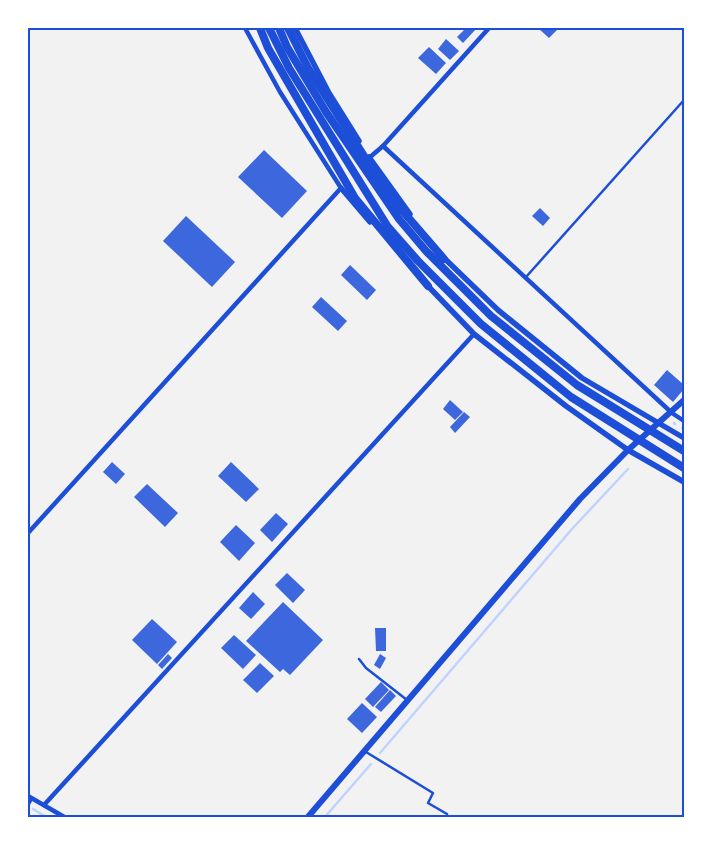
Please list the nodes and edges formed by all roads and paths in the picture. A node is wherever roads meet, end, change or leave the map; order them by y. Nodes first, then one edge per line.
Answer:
1 (245, 28) edge
2 (260, 28) edge
3 (270, 28) edge
4 (279, 28) edge
5 (288, 28) edge
6 (295, 28) edge
7 (489, 28) edge
8 (684, 100) edge
9 (383, 146) junction
10 (369, 158) junction
11 (341, 188) junction
12 (444, 258) junction
13 (525, 278) junction
14 (428, 286) junction
15 (474, 334) junction
16 (684, 400) edge
17 (672, 413) junction
18 (684, 421) edge
19 (658, 422) junction
20 (684, 438) edge
21 (628, 450) junction
22 (684, 451) edge
23 (684, 468) edge
24 (684, 482) edge
25 (28, 533) edge
26 (359, 659) dead end
27 (409, 701) junction
28 (366, 752) junction
29 (30, 797) edge
30 (44, 805) junction
31 (28, 806) edge
32 (447, 814) dead end
33 (66, 818) edge
34 (307, 818) edge

1 - 11 street
2 - 14 highway
3 - 23 highway
4 - 22 highway
5 - 12 highway
6 - 10 street
7 - 9 street
8 - 13 lane
9 - 10 street
9 - 13 street
10 - 12 street
11 - 14 street
11 - 25 street
12 - 19 street
13 - 17 street
14 - 15 street
15 - 21 street
15 - 30 street
16 - 17 main road
17 - 18 street
17 - 19 main road
19 - 20 street
19 - 21 main road
21 - 24 street
21 - 27 main road
26 - 27 lane
27 - 28 main road
28 - 32 lane
28 - 34 main road
29 - 30 street
29 - 31 lane
30 - 33 street

